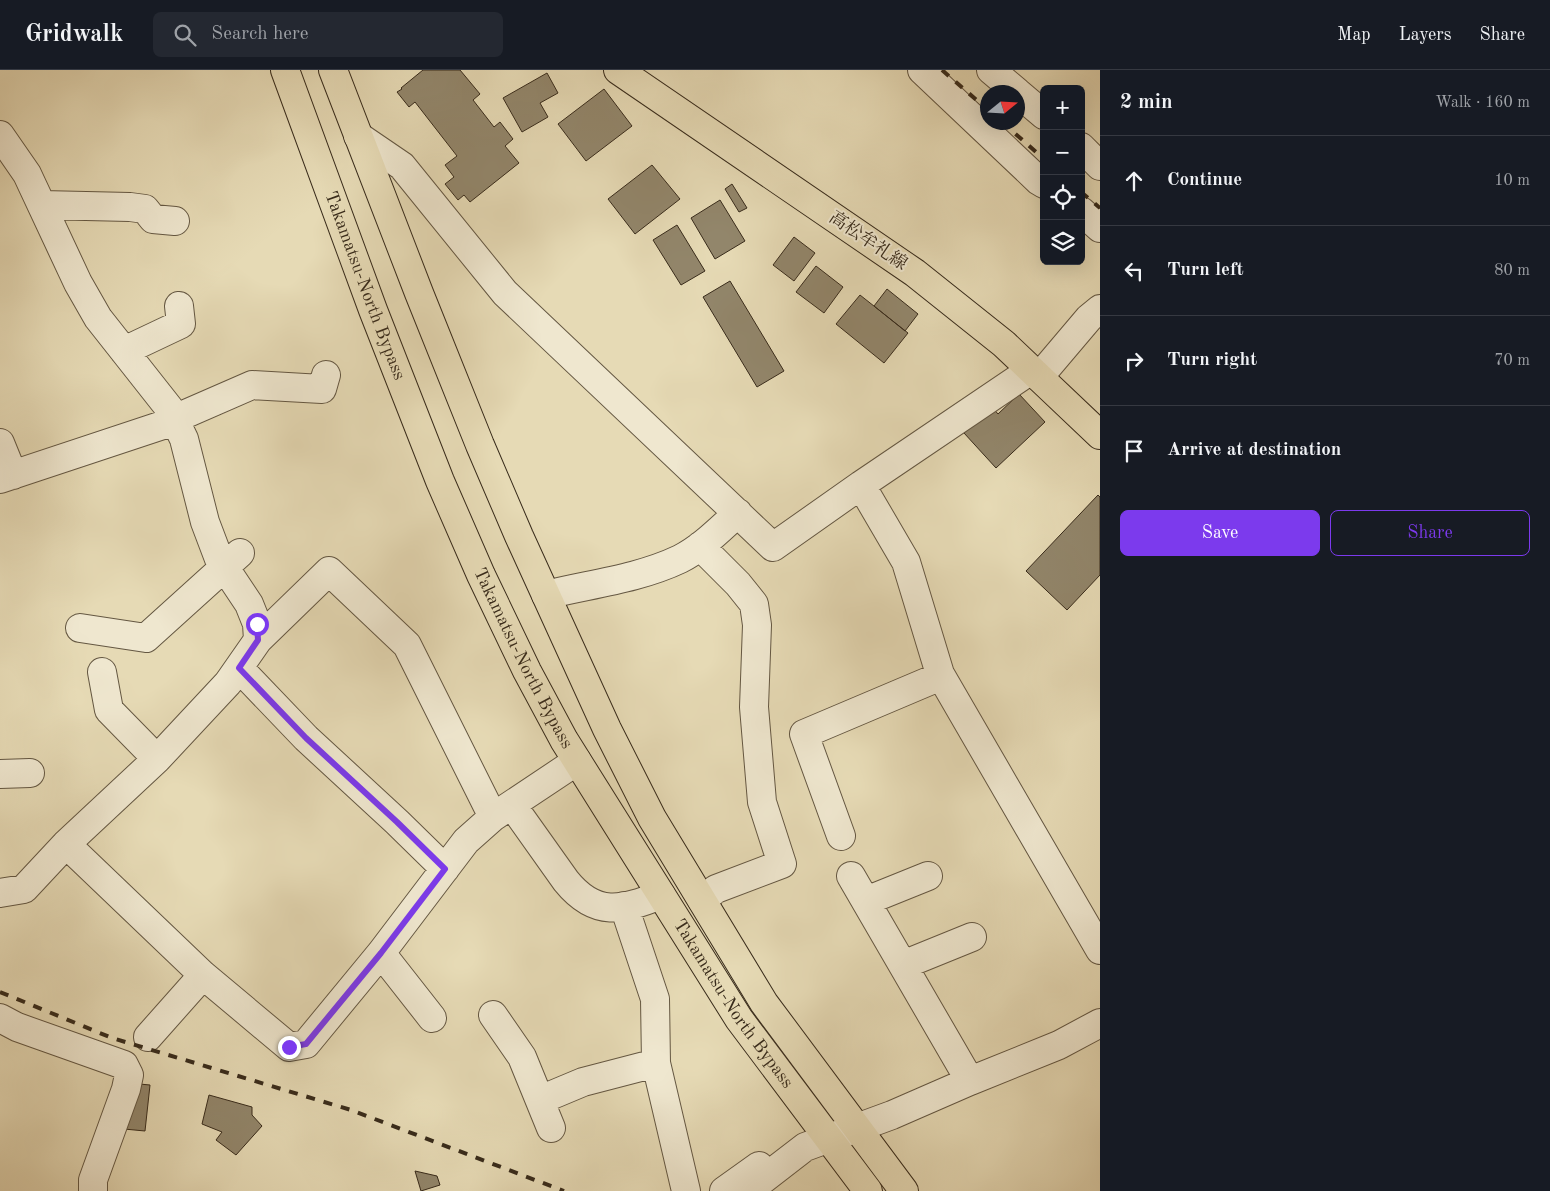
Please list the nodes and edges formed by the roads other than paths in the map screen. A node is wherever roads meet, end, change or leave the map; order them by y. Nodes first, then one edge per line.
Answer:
1 (286, 70) edge
2 (333, 70) edge
3 (618, 70) edge
4 (922, 70) edge
5 (991, 70) edge
6 (1008, 85) edge
7 (1025, 100) edge
8 (1040, 112) edge
9 (0, 135) edge
10 (358, 136) junction
11 (1040, 182) edge
12 (42, 205) junction
13 (1085, 215) edge
14 (174, 221) dead end
15 (1100, 228) edge
16 (179, 306) dead end
17 (1100, 309) edge
18 (124, 351) junction
19 (1035, 373) junction
20 (326, 375) dead end
21 (175, 420) junction
22 (1100, 435) edge
23 (0, 443) edge
24 (7, 477) edge
25 (861, 485) junction
26 (738, 513) junction
27 (700, 546) junction
28 (232, 560) junction
29 (546, 595) junction
30 (80, 628) dead end
31 (258, 640) junction
32 (239, 668) junction
33 (102, 672) dead end
34 (942, 676) junction
35 (157, 759) junction
36 (577, 761) junction
37 (30, 773) dead end
38 (0, 774) edge
39 (502, 811) junction
40 (841, 836) dead end
41 (66, 844) junction
42 (445, 869) junction
43 (851, 876) dead end
44 (928, 876) dead end
45 (0, 893) edge
46 (661, 895) junction
47 (702, 900) junction
48 (866, 901) junction
49 (624, 906) junction
50 (972, 937) dead end
51 (1100, 950) edge
52 (381, 953) junction
53 (903, 966) junction
54 (202, 975) junction
55 (493, 1015) dead end
56 (0, 1018) edge
57 (432, 1018) dead end
58 (1100, 1024) edge
59 (148, 1037) dead end
60 (656, 1063) junction
61 (970, 1081) junction
62 (540, 1100) junction
63 (551, 1128) dead end
64 (856, 1128) junction
65 (816, 1143) junction
66 (93, 1191) edge
67 (686, 1191) edge
68 (724, 1191) edge
69 (748, 1191) edge
70 (868, 1191) edge
71 (904, 1191) edge

1 - 36 main road, Takamatsu-North Bypass
2 - 10 main road, Takamatsu-North Bypass
3 - 19 main road, 高松牟礼線
4 - 11 street
5 - 6 street
7 - 8 street
9 - 12 street
10 - 26 street
10 - 29 main road, Takamatsu-North Bypass
12 - 14 street
12 - 18 street
13 - 15 street
16 - 18 street
17 - 19 street
18 - 21 street
19 - 22 main road, 高松牟礼線
19 - 25 street
20 - 21 street
21 - 24 street
21 - 28 street
23 - 24 street
25 - 26 street
25 - 34 street
26 - 27 street
27 - 29 street
27 - 47 street
28 - 30 street
28 - 31 street
29 - 47 main road, Takamatsu-North Bypass
31 - 32 street
31 - 39 street
32 - 35 street
32 - 42 street
33 - 35 street
34 - 40 street
34 - 51 street
35 - 41 street
36 - 39 street
36 - 46 main road, Takamatsu-North Bypass
37 - 38 street
39 - 42 street
39 - 49 street
41 - 45 street
41 - 54 street
42 - 52 street
43 - 48 street
44 - 48 street
46 - 49 street
46 - 65 main road, Takamatsu-North Bypass
47 - 64 main road, Takamatsu-North Bypass
48 - 53 street
49 - 60 street
50 - 53 street
52 - 54 street
52 - 57 street
53 - 61 street
54 - 59 street
55 - 62 street
56 - 66 street
58 - 61 street
60 - 62 street
60 - 67 street
61 - 64 street
62 - 63 street
64 - 65 street
64 - 71 main road, Takamatsu-North Bypass
65 - 68 street
65 - 69 street
65 - 70 main road, Takamatsu-North Bypass

